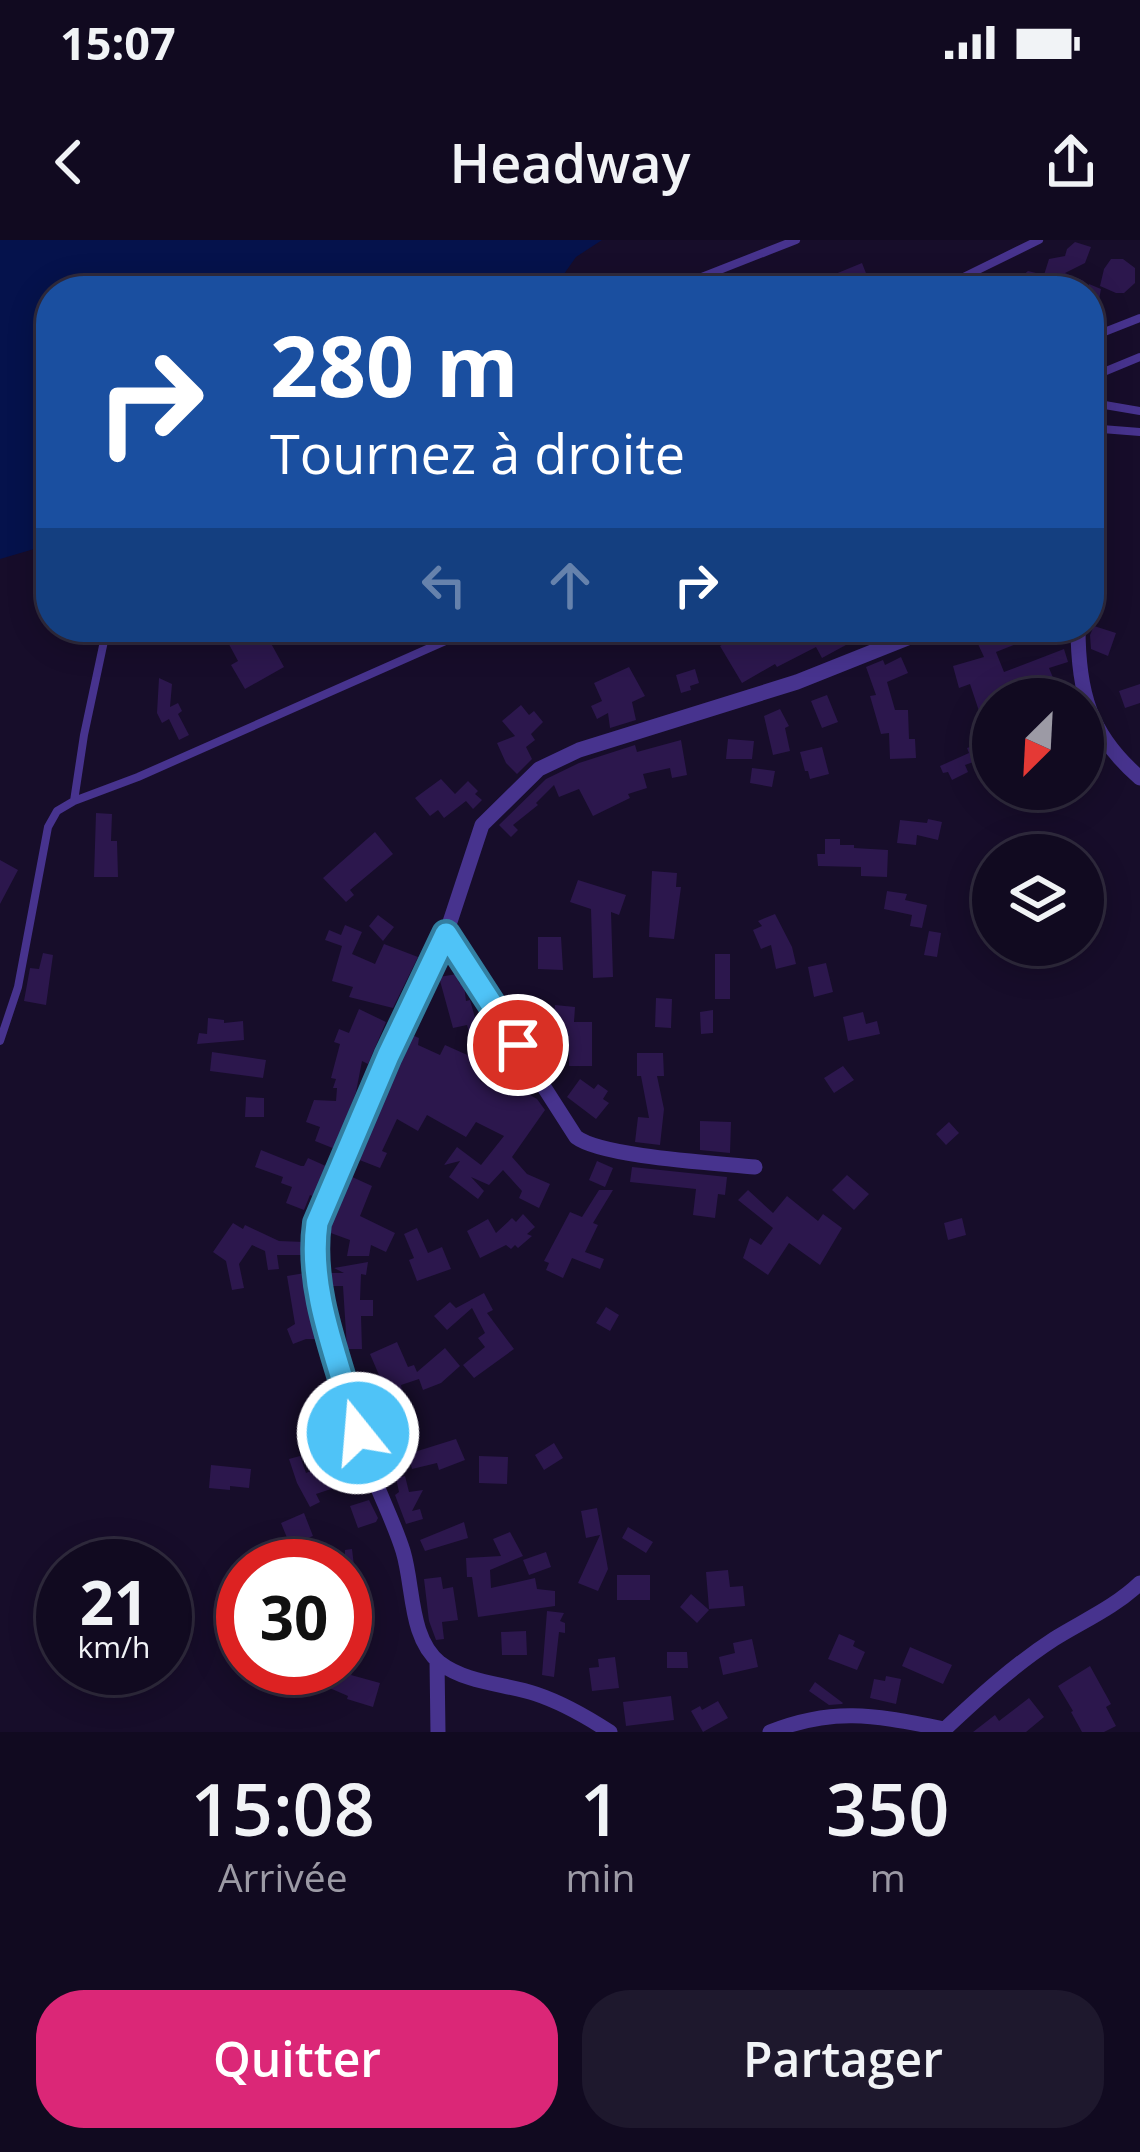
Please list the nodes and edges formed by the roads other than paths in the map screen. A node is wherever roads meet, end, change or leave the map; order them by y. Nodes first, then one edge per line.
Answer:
1 (796, 240) edge
2 (1039, 240) edge
3 (704, 276) edge
4 (966, 276) edge
5 (1140, 318) edge
6 (1104, 332) edge
7 (1140, 357) edge
8 (1104, 372) edge
9 (1104, 406) edge
10 (1140, 411) edge
11 (1104, 429) edge
12 (1140, 431) edge
13 (104, 642) edge
14 (442, 642) edge
15 (897, 642) edge
16 (1078, 642) edge
17 (1140, 778) edge
18 (74, 801) junction
19 (446, 934) junction
20 (0, 1041) edge
21 (755, 1167) dead end
22 (1140, 1583) edge
23 (437, 1661) junction
24 (946, 1731) edge
25 (438, 1732) edge
26 (610, 1732) edge
27 (770, 1732) edge

1 - 3 lane
2 - 4 lane
5 - 6 lane
7 - 8 lane
9 - 10 lane
11 - 12 lane
13 - 18 lane
14 - 18 lane
15 - 19 street
16 - 17 street
18 - 20 lane
19 - 21 street
19 - 23 street
22 - 24 street
23 - 25 street
23 - 26 street
24 - 27 street

